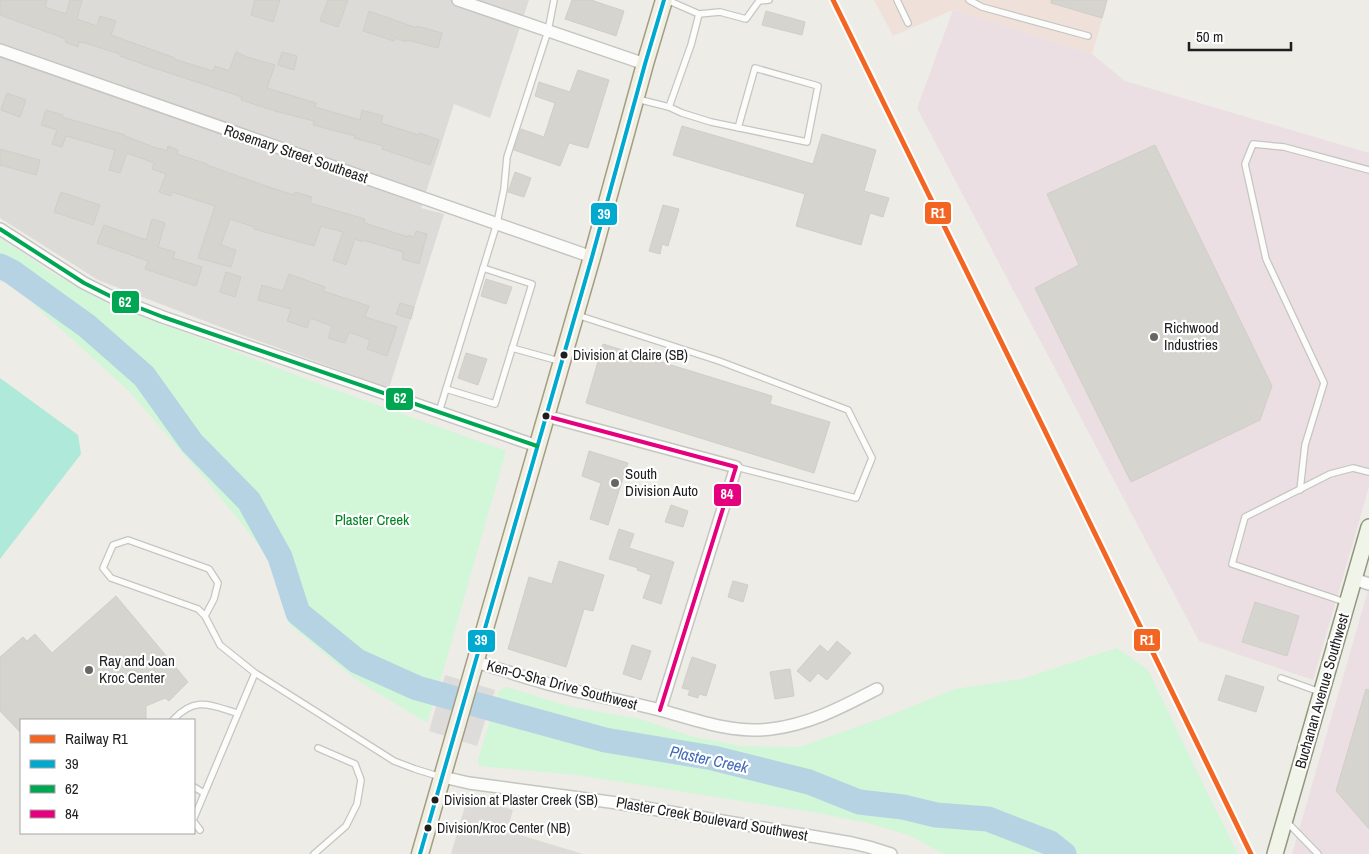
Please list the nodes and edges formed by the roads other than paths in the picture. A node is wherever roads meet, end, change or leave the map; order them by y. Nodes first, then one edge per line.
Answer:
1 (458, 0) edge
2 (554, 0) edge
3 (666, 0) edge
4 (769, 0) edge
5 (897, 0) edge
6 (969, 0) edge
7 (699, 14) junction
8 (908, 23) dead end
9 (548, 31) junction
10 (1088, 36) dead end
11 (0, 50) edge
12 (645, 64) junction
13 (635, 98) junction
14 (670, 107) junction
15 (738, 128) junction
16 (1369, 170) edge
17 (497, 224) junction
18 (0, 229) edge
19 (592, 256) junction
20 (483, 268) junction
21 (575, 315) junction
22 (512, 348) junction
23 (561, 362) junction
24 (446, 389) junction
25 (439, 412) junction
26 (546, 416) junction
27 (537, 446) junction
28 (736, 467) junction
29 (1369, 472) edge
30 (1300, 490) junction
31 (1369, 527) edge
32 (1354, 579) junction
33 (1369, 584) edge
34 (1347, 602) junction
35 (205, 616) junction
36 (476, 662) junction
37 (255, 673) junction
38 (1281, 678) dead end
39 (877, 689) dead end
40 (1322, 692) junction
41 (660, 710) junction
42 (238, 713) junction
43 (174, 719) edge
44 (318, 748) dead end
45 (443, 777) junction
46 (195, 788) edge
47 (204, 793) junction
48 (195, 816) edge
49 (1285, 821) junction
50 (195, 823) edge
51 (200, 830) dead end
52 (314, 854) edge
53 (420, 854) edge
54 (891, 854) edge
55 (1275, 854) edge
56 (1318, 854) edge

1 - 9 street
2 - 9 lane
3 - 7 lane
3 - 12 main road
4 - 7 lane
5 - 8 lane
6 - 10 lane
7 - 14 lane
9 - 12 street
9 - 17 lane
11 - 17 street, Rosemary Street Southeast
12 - 13 main road
13 - 14 lane
13 - 19 main road
14 - 15 lane
15 - 15 lane
16 - 30 lane
17 - 19 street, Rosemary Street Southeast
17 - 20 lane
18 - 25 street
19 - 21 main road
20 - 22 lane
20 - 24 lane
21 - 23 main road
21 - 28 lane
22 - 23 lane
22 - 24 lane
23 - 26 main road
24 - 25 lane
25 - 27 street
26 - 27 main road
26 - 28 street
27 - 36 main road
28 - 41 street
29 - 30 lane
30 - 34 lane
31 - 32 street, Buchanan Avenue Southwest
32 - 33 street
32 - 34 street, Buchanan Avenue Southwest
34 - 40 street, Buchanan Avenue Southwest
35 - 35 lane
35 - 37 lane
36 - 41 street, Ken-O-Sha Drive Southwest
36 - 45 main road
37 - 42 lane
37 - 45 lane
38 - 40 lane
39 - 41 street, Ken-O-Sha Drive Southwest
40 - 49 street, Buchanan Avenue Southwest
42 - 43 lane
42 - 47 lane
44 - 52 lane
45 - 53 main road
45 - 54 street, Plaster Creek Boulevard Southwest
46 - 47 lane
47 - 48 lane
49 - 55 street, Buchanan Avenue Southwest
49 - 56 lane
50 - 51 lane

